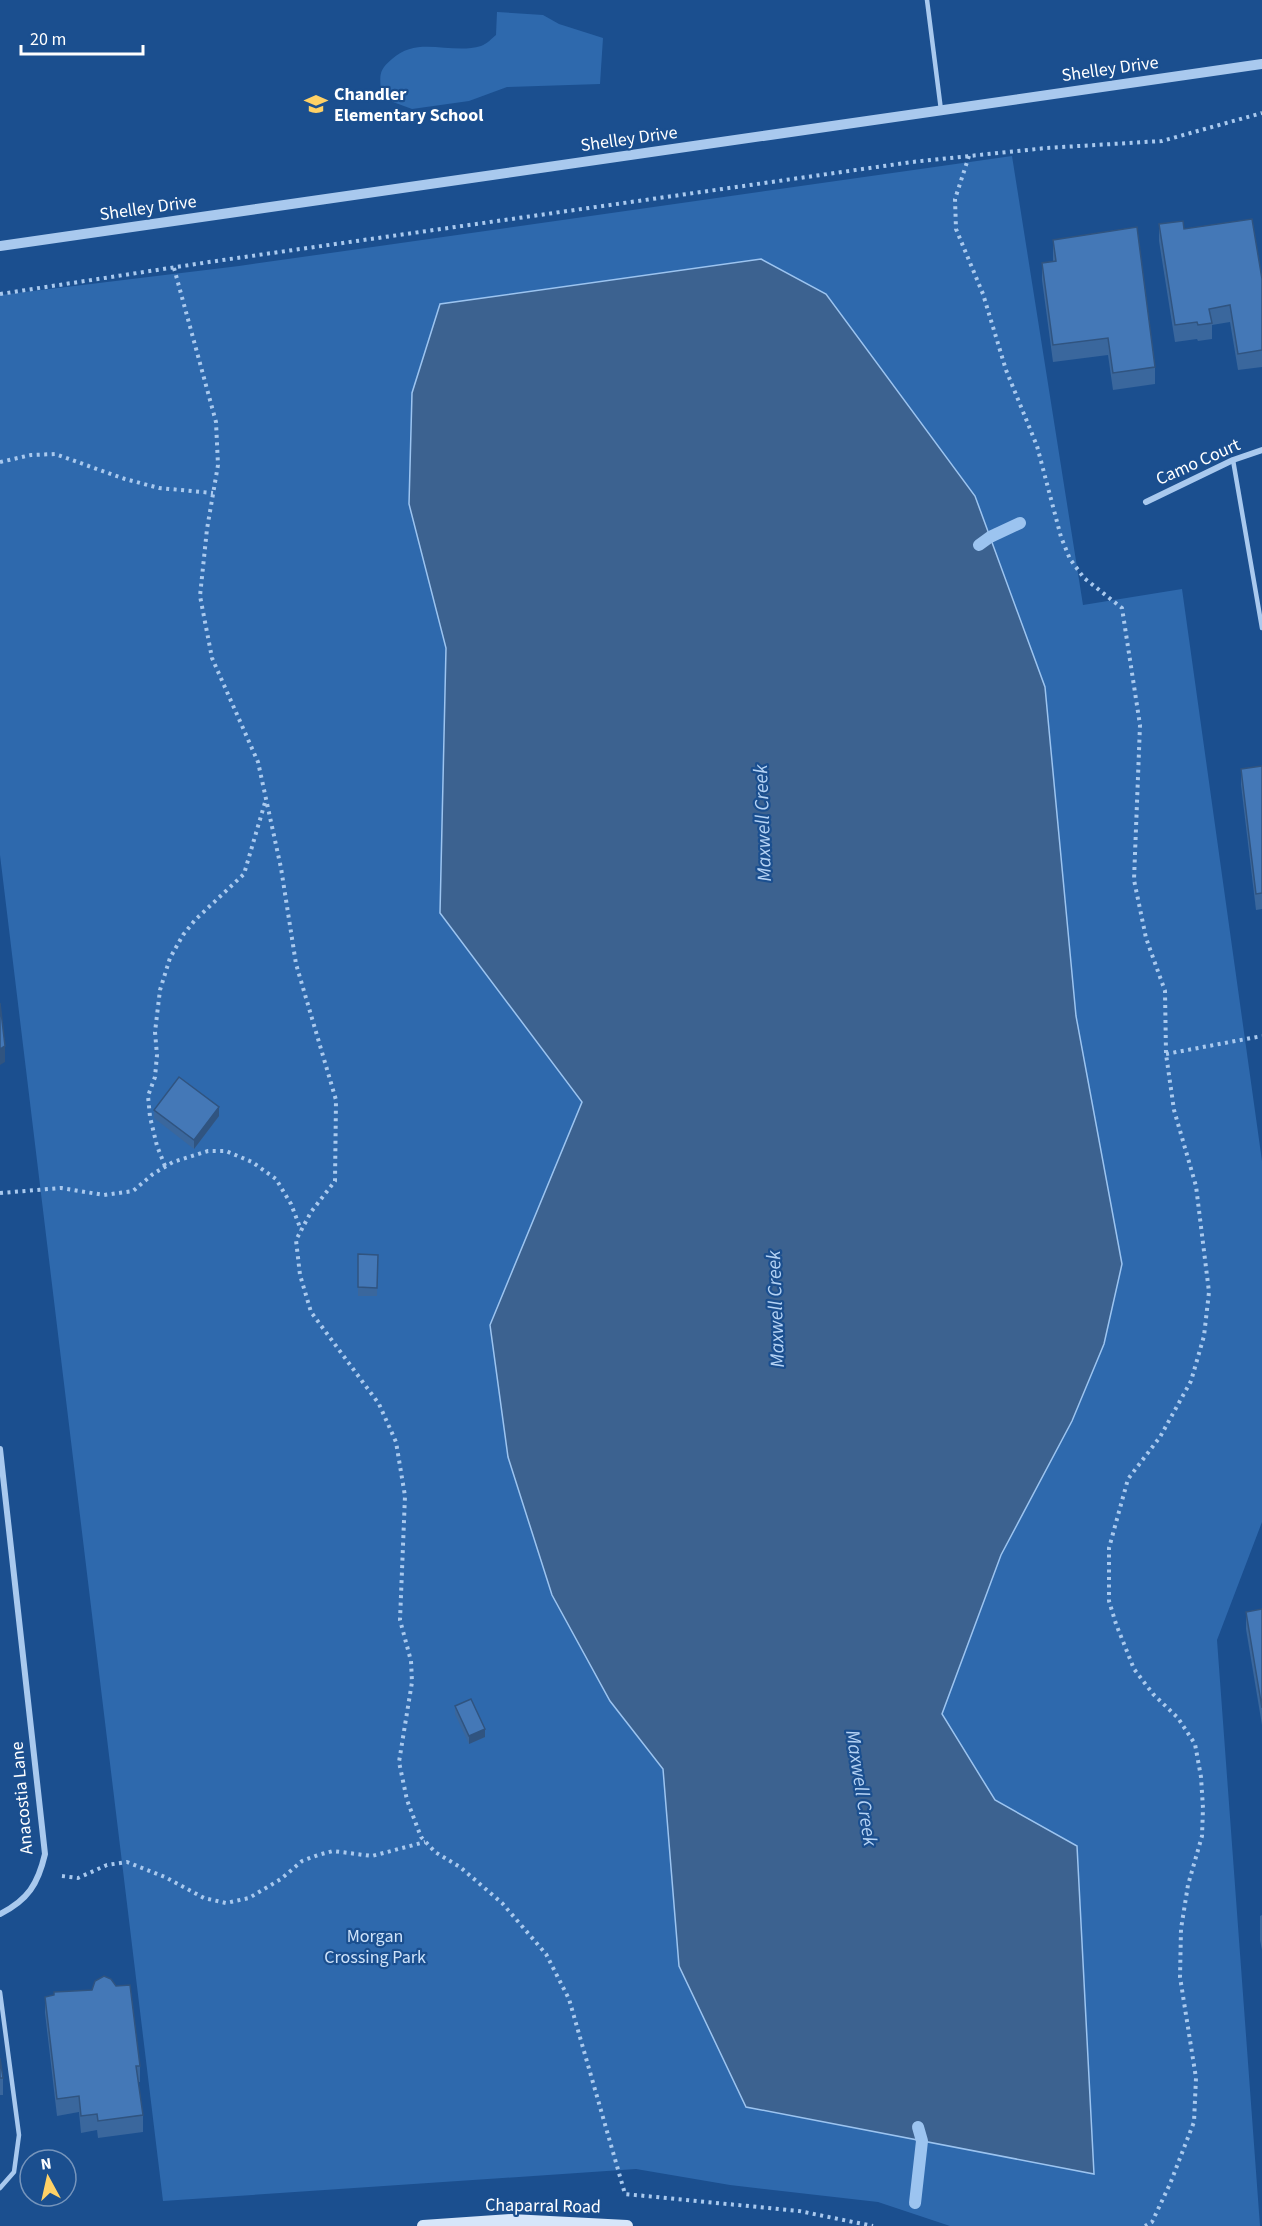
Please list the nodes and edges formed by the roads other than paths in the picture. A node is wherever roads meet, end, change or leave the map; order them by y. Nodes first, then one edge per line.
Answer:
1 (927, 0) edge
2 (1262, 64) edge
3 (941, 110) junction
4 (0, 246) edge
5 (1262, 450) edge
6 (1233, 460) junction
7 (1146, 502) dead end
8 (1262, 628) edge
9 (0, 1449) edge
10 (0, 1914) edge
11 (0, 1992) edge
12 (0, 2188) edge
13 (423, 2226) edge
14 (627, 2226) edge

1 - 3 lane
2 - 3 street, Shelley Drive
3 - 4 street, Shelley Drive
5 - 6 street, Camo Court
6 - 7 street, Camo Court
6 - 8 lane
9 - 10 street, Anacostia Lane
11 - 12 lane
13 - 14 main road, Chaparral Road

